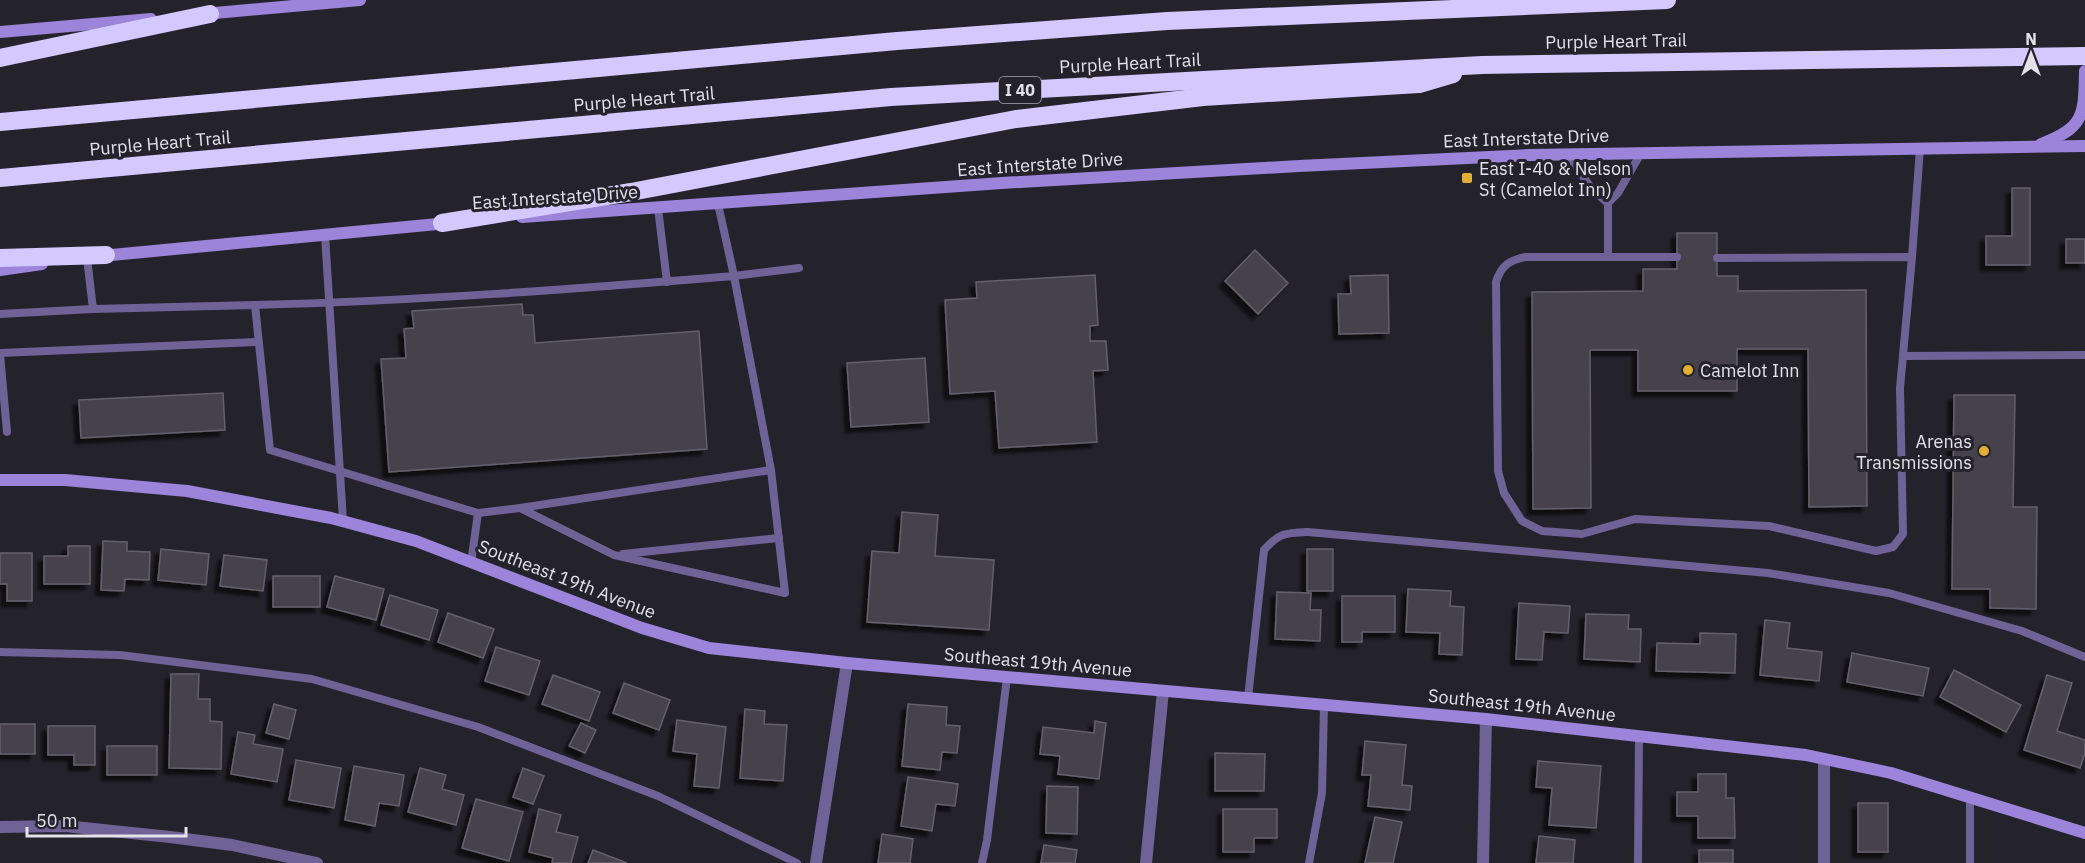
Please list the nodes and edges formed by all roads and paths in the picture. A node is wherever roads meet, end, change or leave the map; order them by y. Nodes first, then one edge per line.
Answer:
1 (360, 0) edge
2 (1667, 0) edge
3 (210, 14) junction
4 (0, 32) edge
5 (2085, 56) edge
6 (0, 58) edge
7 (1482, 65) junction
8 (2085, 71) edge
9 (0, 122) edge
10 (2034, 146) junction
11 (2085, 146) edge
12 (1920, 148) junction
13 (1641, 153) junction
14 (1568, 154) junction
15 (0, 178) edge
16 (1608, 202) junction
17 (718, 204) junction
18 (658, 208) junction
19 (442, 223) junction
20 (325, 235) junction
21 (106, 255) junction
22 (1608, 257) junction
23 (1677, 257) dead end
24 (1912, 257) junction
25 (0, 258) edge
26 (87, 258) junction
27 (1718, 258) dead end
28 (799, 268) dead end
29 (0, 270) edge
30 (734, 276) junction
31 (667, 282) junction
32 (329, 303) junction
33 (255, 305) junction
34 (93, 309) junction
35 (0, 314) edge
36 (258, 342) junction
37 (0, 353) edge
38 (2085, 355) edge
39 (1902, 356) junction
40 (7, 432) dead end
41 (771, 470) junction
42 (340, 472) junction
43 (0, 480) edge
44 (520, 508) junction
45 (478, 513) junction
46 (344, 521) junction
47 (779, 538) junction
48 (614, 555) junction
49 (471, 563) junction
50 (0, 652) edge
51 (2085, 657) edge
52 (847, 663) junction
53 (1007, 677) junction
54 (1163, 691) junction
55 (1248, 698) junction
56 (1324, 705) junction
57 (1486, 719) junction
58 (1639, 735) junction
59 (1824, 759) junction
60 (1970, 798) junction
61 (0, 827) edge
62 (2085, 833) edge
63 (317, 863) edge
64 (797, 863) edge
65 (816, 863) edge
66 (982, 863) edge
67 (1146, 863) edge
68 (1310, 863) edge
69 (1483, 863) edge
70 (1638, 863) edge
71 (1824, 863) edge
72 (1970, 863) edge

1 - 3 main road
2 - 9 highway, Purple Heart Trail
3 - 4 main road
3 - 6 highway
5 - 7 highway, Purple Heart Trail / I 40
7 - 15 highway, Purple Heart Trail / I 40
7 - 19 highway
8 - 10 main road
10 - 11 main road, East Interstate Drive
10 - 12 main road, East Interstate Drive
12 - 13 main road, East Interstate Drive
12 - 24 lane
13 - 14 main road, East Interstate Drive
13 - 16 lane
14 - 16 lane
14 - 17 main road, East Interstate Drive
16 - 22 lane
17 - 18 main road, East Interstate Drive
17 - 30 lane
18 - 19 main road, East Interstate Drive
18 - 31 lane
19 - 20 main road, East Interstate Drive
20 - 21 main road, East Interstate Drive
20 - 32 lane
21 - 25 highway
21 - 26 main road, East Interstate Drive
22 - 23 lane
22 - 39 lane
24 - 27 lane
24 - 39 lane
26 - 29 main road, East Interstate Drive
26 - 34 lane
28 - 30 lane
30 - 31 lane
30 - 41 lane
31 - 32 lane
32 - 33 lane
32 - 42 lane
33 - 34 lane
33 - 36 lane
34 - 35 lane
36 - 37 lane
36 - 42 lane
37 - 40 lane
38 - 39 lane
41 - 44 lane
41 - 47 lane
42 - 45 lane
42 - 46 lane
43 - 46 main road, Southeast 19th Avenue
44 - 45 lane
44 - 48 lane
45 - 49 lane
46 - 49 main road, Southeast 19th Avenue
47 - 48 lane
47 - 48 lane
49 - 52 main road, Southeast 19th Avenue
50 - 64 lane
51 - 55 lane
52 - 53 main road, Southeast 19th Avenue
52 - 65 street
53 - 54 main road, Southeast 19th Avenue
53 - 66 lane
54 - 55 main road, Southeast 19th Avenue
54 - 67 street
55 - 56 main road, Southeast 19th Avenue
56 - 57 main road, Southeast 19th Avenue
56 - 68 lane
57 - 58 main road, Southeast 19th Avenue
57 - 69 street
58 - 59 main road, Southeast 19th Avenue
58 - 70 lane
59 - 60 main road, Southeast 19th Avenue
59 - 71 street
60 - 62 main road, Southeast 19th Avenue
60 - 72 lane
61 - 63 street

